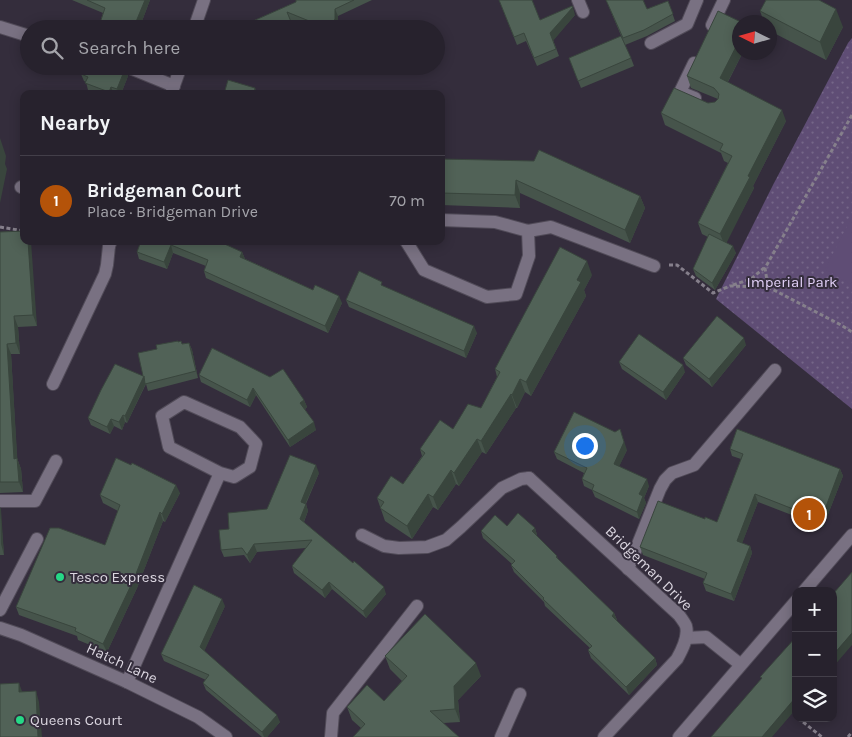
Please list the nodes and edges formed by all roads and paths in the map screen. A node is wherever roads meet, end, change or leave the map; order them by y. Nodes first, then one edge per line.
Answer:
1 (204, 0) edge
2 (697, 0) edge
3 (724, 0) edge
4 (197, 20) edge
5 (0, 27) edge
6 (20, 33) edge
7 (708, 34) edge
8 (651, 43) dead end
9 (700, 50) edge
10 (143, 75) edge
11 (178, 75) edge
12 (172, 90) edge
13 (707, 104) edge
14 (852, 115) edge
15 (445, 220) edge
16 (0, 227) edge
17 (20, 230) edge
18 (528, 232) junction
19 (110, 245) edge
20 (408, 245) edge
21 (654, 266) joint
22 (765, 268) junction
23 (730, 286) junction
24 (768, 287) junction
25 (852, 332) edge
26 (775, 370) dead end
27 (53, 384) dead end
28 (56, 461) dead end
29 (220, 473) junction
30 (0, 501) edge
31 (362, 535) dead end
32 (852, 535) edge
33 (37, 539) dead end
34 (628, 569) junction
35 (807, 587) edge
36 (417, 606) dead end
37 (792, 606) edge
38 (0, 610) edge
39 (0, 628) edge
40 (686, 638) junction
41 (741, 665) junction
42 (127, 682) junction
43 (520, 694) dead end
44 (803, 722) edge
45 (852, 732) edge
46 (226, 737) edge
47 (331, 737) edge
48 (501, 737) edge
49 (604, 737) edge
50 (679, 737) edge
51 (822, 737) edge
52 (848, 737) edge

1 - 4 street
2 - 8 street
3 - 7 street
5 - 6 street
9 - 13 street
10 - 12 street
11 - 12 street
14 - 22 path
15 - 18 street
16 - 17 path
18 - 20 street
18 - 21 street
19 - 27 street
21 - 23 path
22 - 23 path
22 - 24 path
23 - 24 path
24 - 25 path
26 - 34 street
28 - 30 street
29 - 29 street
29 - 42 street
31 - 34 street, Bridgeman Drive
32 - 35 street
33 - 38 street
34 - 40 street, Bridgeman Drive
36 - 47 street
37 - 41 street
39 - 42 street, Hatch Lane
40 - 41 street
40 - 49 street
41 - 50 street
42 - 46 street, Hatch Lane
43 - 48 street
44 - 51 path
45 - 52 path

